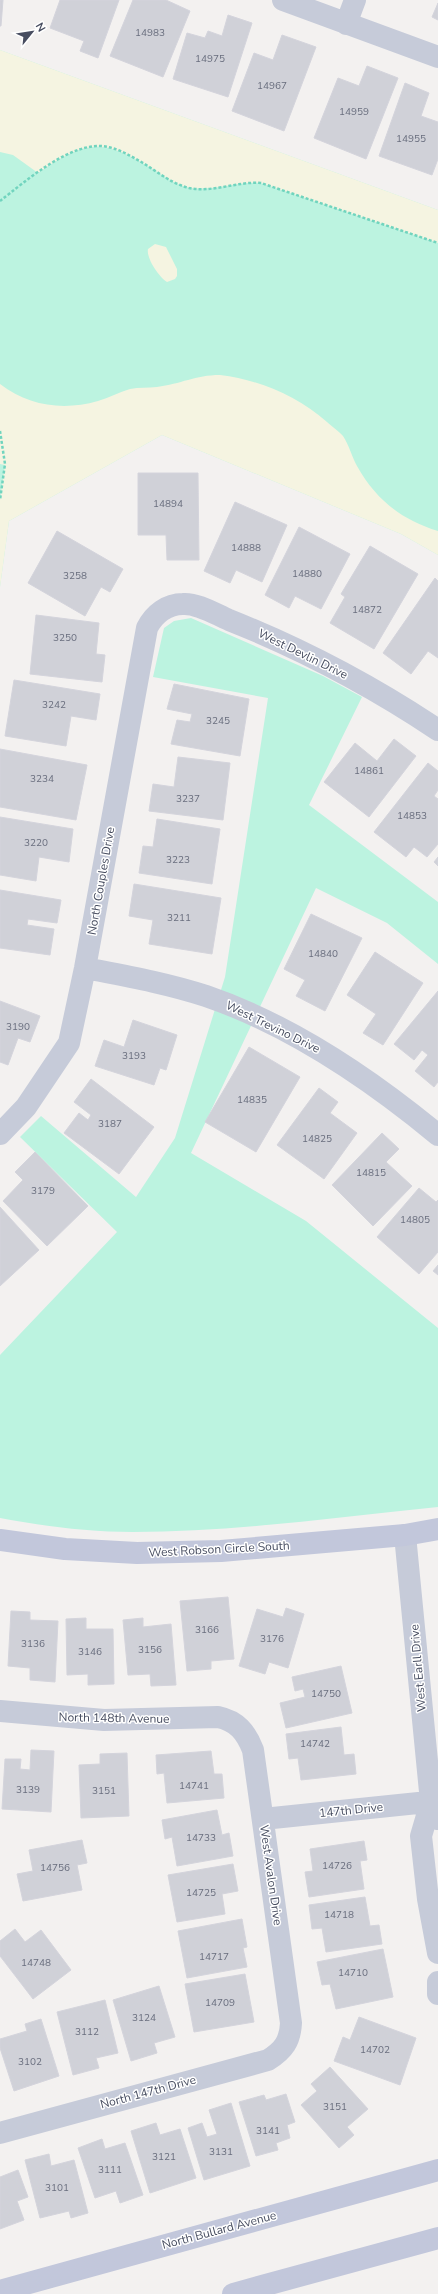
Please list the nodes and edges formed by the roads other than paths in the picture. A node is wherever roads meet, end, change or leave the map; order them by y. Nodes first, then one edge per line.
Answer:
1 (283, 0) edge
2 (355, 0) edge
3 (346, 24) junction
4 (438, 57) edge
5 (161, 612) joint
6 (438, 730) edge
7 (85, 968) junction
8 (0, 1134) edge
9 (438, 1135) edge
10 (438, 1530) edge
11 (405, 1535) junction
12 (0, 1540) edge
13 (0, 1711) edge
14 (229, 1719) joint
15 (436, 1807) edge
16 (263, 1819) junction
17 (438, 1953) edge
18 (438, 1982) edge
19 (438, 1994) edge
20 (288, 2040) joint
21 (0, 2132) edge
22 (438, 2170) edge
23 (438, 2238) edge
24 (0, 2291) edge
25 (233, 2294) edge

1 - 3 street
2 - 3 street
3 - 4 street
5 - 6 street, West Devlin Drive
5 - 7 street, North Couples Drive
7 - 8 street, North Couples Drive
7 - 9 street, West Trevino Drive
10 - 11 main road, West Robson Circle South
11 - 12 main road, West Robson Circle South
11 - 15 street, West Earll Drive
13 - 14 street, North 148th Avenue
14 - 16 street, West Avalon Drive
15 - 16 street, 147th Drive
15 - 17 street, West Earll Drive
16 - 20 street, West Avalon Drive
18 - 19 street
20 - 21 street, North 147th Drive
22 - 24 main road, North Bullard Avenue
23 - 25 main road

